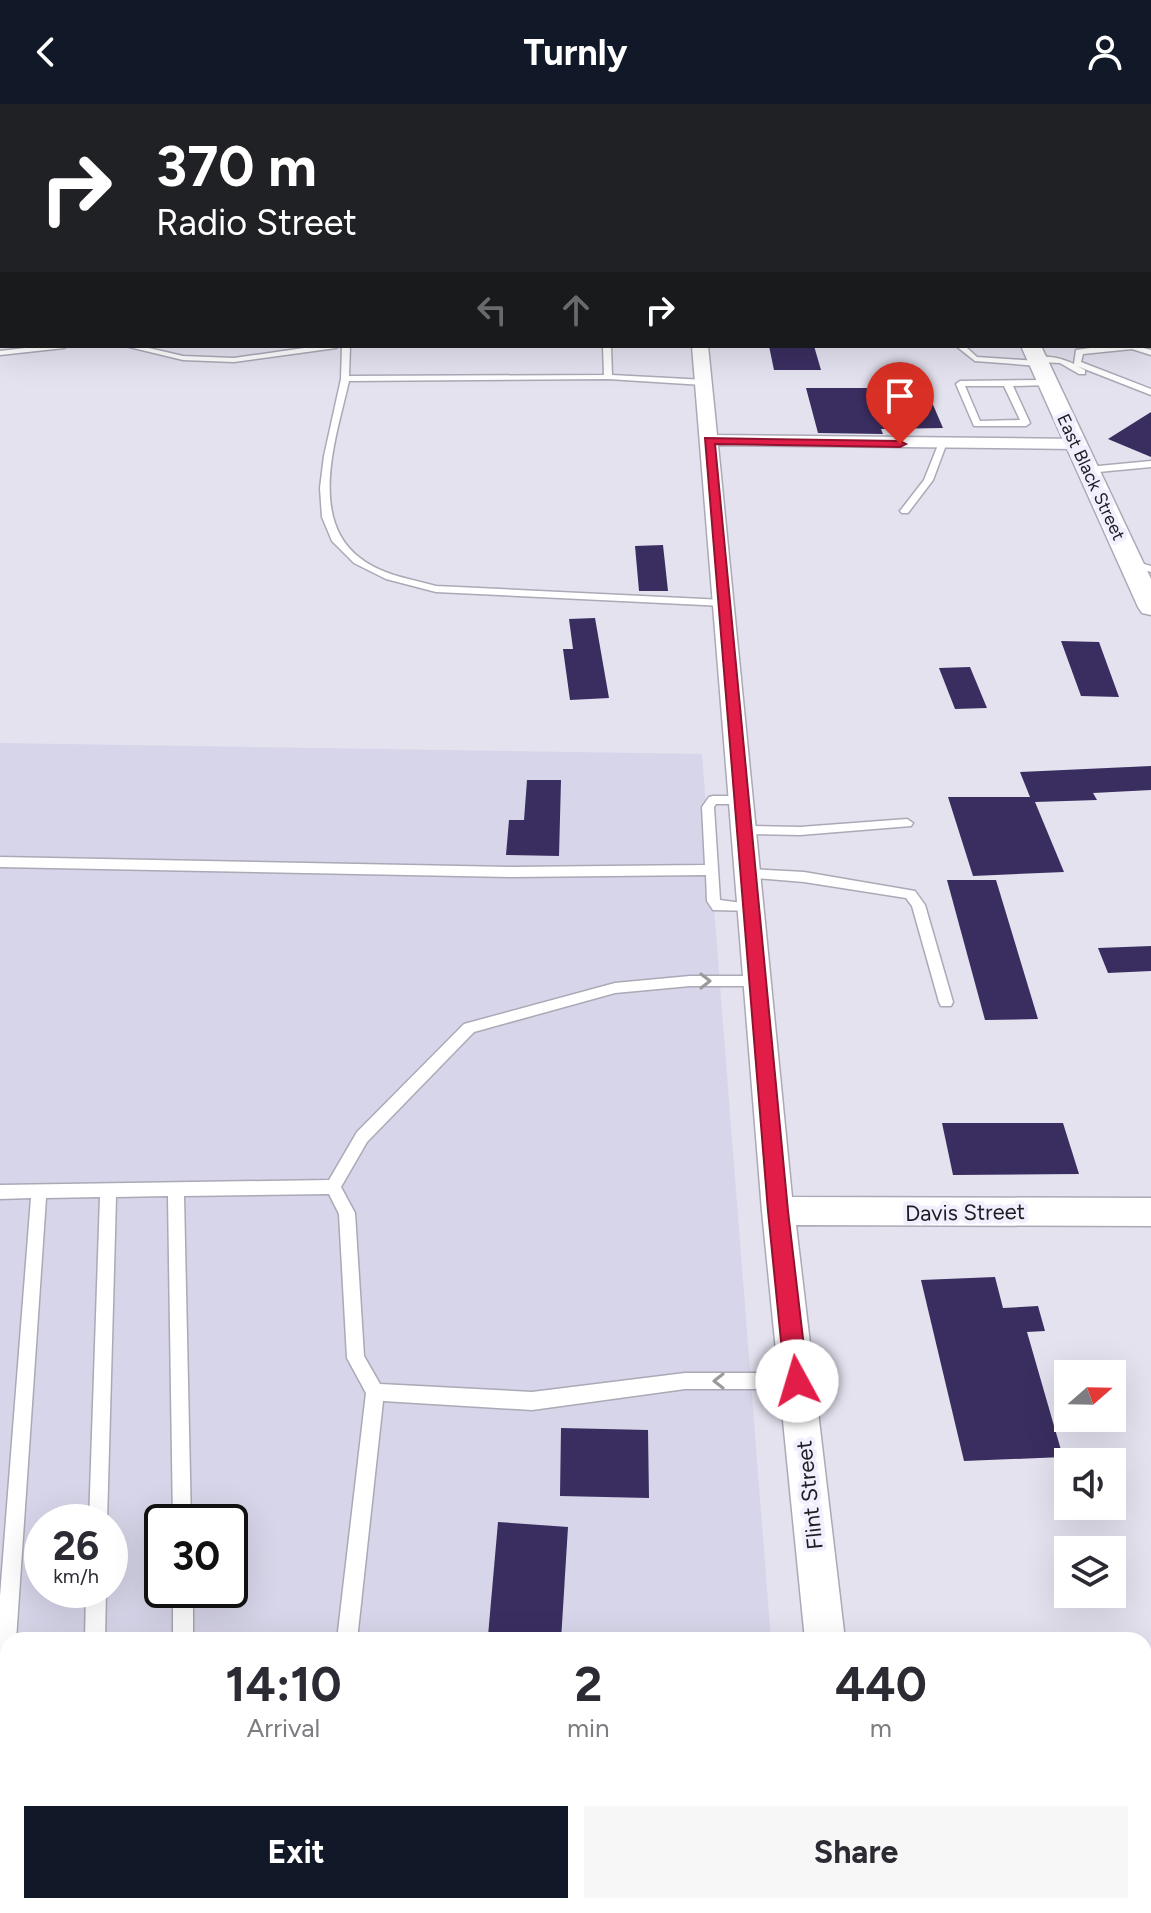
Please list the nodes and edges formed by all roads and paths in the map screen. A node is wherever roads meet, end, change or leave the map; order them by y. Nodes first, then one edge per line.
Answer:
1 (46, 348) edge
2 (138, 348) edge
3 (321, 348) edge
4 (346, 348) edge
5 (607, 348) edge
6 (700, 348) edge
7 (962, 348) edge
8 (1069, 348) edge
9 (1115, 348) edge
10 (0, 353) edge
11 (1043, 363) edge
12 (608, 377) junction
13 (345, 379) junction
14 (703, 382) junction
15 (1007, 383) junction
16 (1151, 393) edge
17 (709, 440) junction
18 (1076, 444) junction
19 (942, 445) junction
20 (1151, 464) edge
21 (1088, 470) junction
22 (905, 511) dead end
23 (1141, 566) edge
24 (724, 603) junction
25 (1151, 607) edge
26 (907, 823) dead end
27 (732, 840) junction
28 (0, 862) edge
29 (713, 870) junction
30 (748, 874) junction
31 (751, 908) junction
32 (758, 981) junction
33 (946, 1002) dead end
34 (333, 1187) junction
35 (176, 1190) junction
36 (108, 1191) junction
37 (0, 1192) edge
38 (39, 1192) junction
39 (778, 1211) junction
40 (1151, 1212) edge
41 (797, 1381) junction
42 (375, 1392) junction
43 (99, 1504) edge
44 (182, 1504) edge
45 (96, 1608) edge
46 (183, 1608) edge
47 (7, 1632) edge
48 (95, 1632) edge
49 (183, 1632) edge
50 (348, 1632) edge
51 (824, 1632) edge

1 - 10 lane
2 - 3 lane
4 - 13 lane
5 - 12 lane
6 - 14 street, Flint Street
7 - 11 lane
8 - 11 lane
9 - 16 lane
11 - 15 lane
11 - 16 lane
11 - 18 street, East Black Street
12 - 13 lane
12 - 14 lane
13 - 24 lane
14 - 17 street, Flint Street
15 - 15 lane
17 - 19 street
17 - 24 street, Flint Street
18 - 19 street
18 - 21 street, East Black Street
19 - 22 lane
20 - 21 lane
21 - 23 street, East Black Street
23 - 25 street, East Black Street
24 - 27 street, Flint Street
26 - 27 lane
27 - 29 lane
27 - 30 street, Flint Street
28 - 29 lane
29 - 31 lane
30 - 31 street, Flint Street
30 - 33 lane
31 - 32 street, Flint Street
34 -> 32 lane
32 - 39 street, Flint Street
34 - 35 lane
34 - 42 lane
35 - 36 lane
35 - 44 lane
36 - 38 lane
36 - 43 lane
37 - 38 lane
38 - 47 lane
39 - 40 street, Davis Street
39 - 41 street, Flint Street
41 -> 42 lane
41 - 51 street, Flint Street
42 - 50 lane
45 - 48 lane
46 - 49 lane

